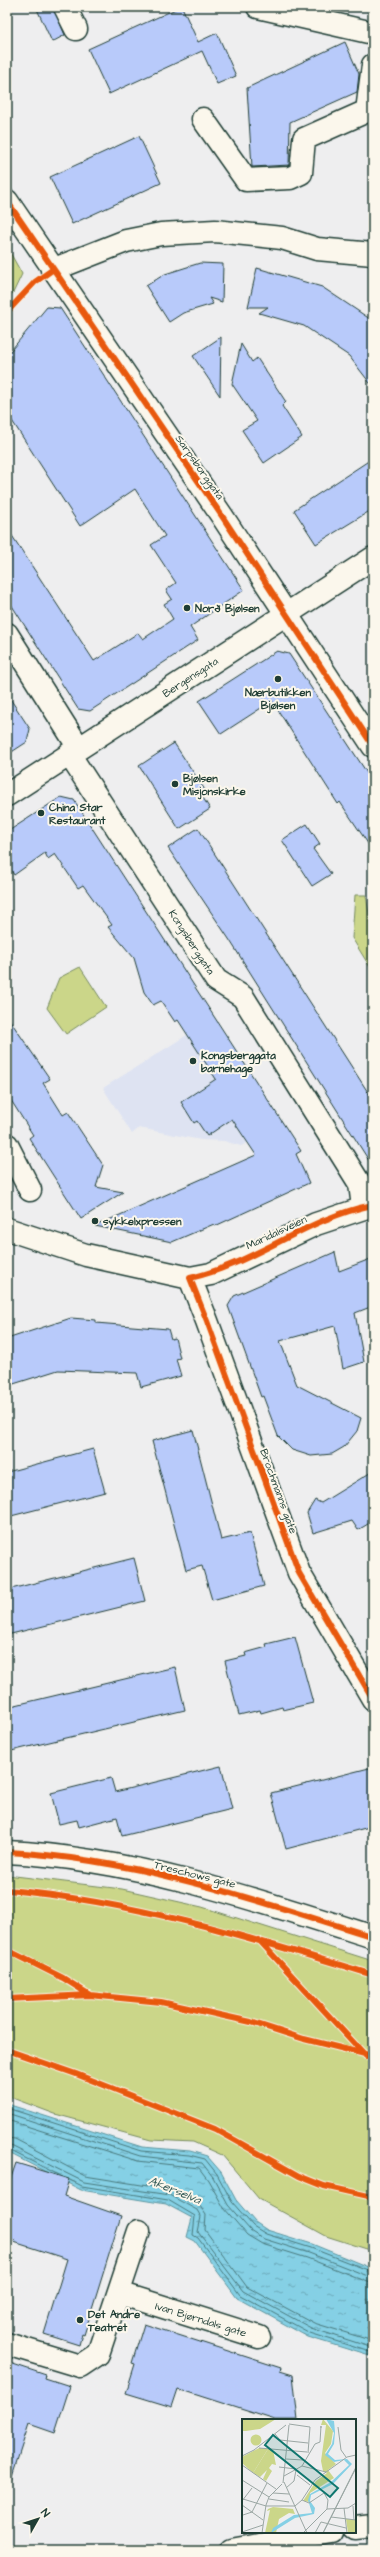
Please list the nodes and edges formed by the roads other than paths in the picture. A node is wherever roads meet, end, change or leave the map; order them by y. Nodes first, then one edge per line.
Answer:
1 (65, 7) edge
2 (258, 7) edge
3 (76, 29) dead end
4 (373, 33) edge
5 (373, 65) edge
6 (203, 119) dead end
7 (7, 202) edge
8 (373, 254) edge
9 (52, 270) junction
10 (373, 558) edge
11 (286, 615) junction
12 (7, 634) edge
13 (373, 746) edge
14 (74, 751) junction
15 (7, 795) edge
16 (7, 1145) edge
17 (30, 1190) dead end
18 (368, 1206) edge
19 (7, 1230) edge
20 (190, 1278) junction
21 (373, 1699) edge
22 (7, 1852) edge
23 (373, 1937) edge
24 (139, 2231) dead end
25 (119, 2293) junction
26 (259, 2337) dead end
27 (7, 2344) edge
28 (373, 2526) edge
29 (356, 2528) edge
30 (329, 2533) edge
31 (276, 2547) edge
32 (231, 2550) edge

1 - 3 street
2 - 4 street
5 - 6 street
7 - 9 street, Sarpsborggata
8 - 9 street
9 - 11 street, Sarpsborggata
10 - 11 street, Bergensgata
11 - 13 street, Sarpsborggata
11 - 14 street, Bergensgata
12 - 14 street, Kongsberggata
14 - 15 street, Bergensgata
14 - 18 street, Kongsberggata
16 - 17 street
18 - 20 street, Maridalsveien
19 - 20 street, Maridalsveien
20 - 21 street, Brochmanns gate
22 - 23 street, Treschows gate
24 - 25 street
25 - 26 street, Ivan Bjørndals gate
25 - 27 street
28 - 29 street
30 - 31 street
31 - 32 street

